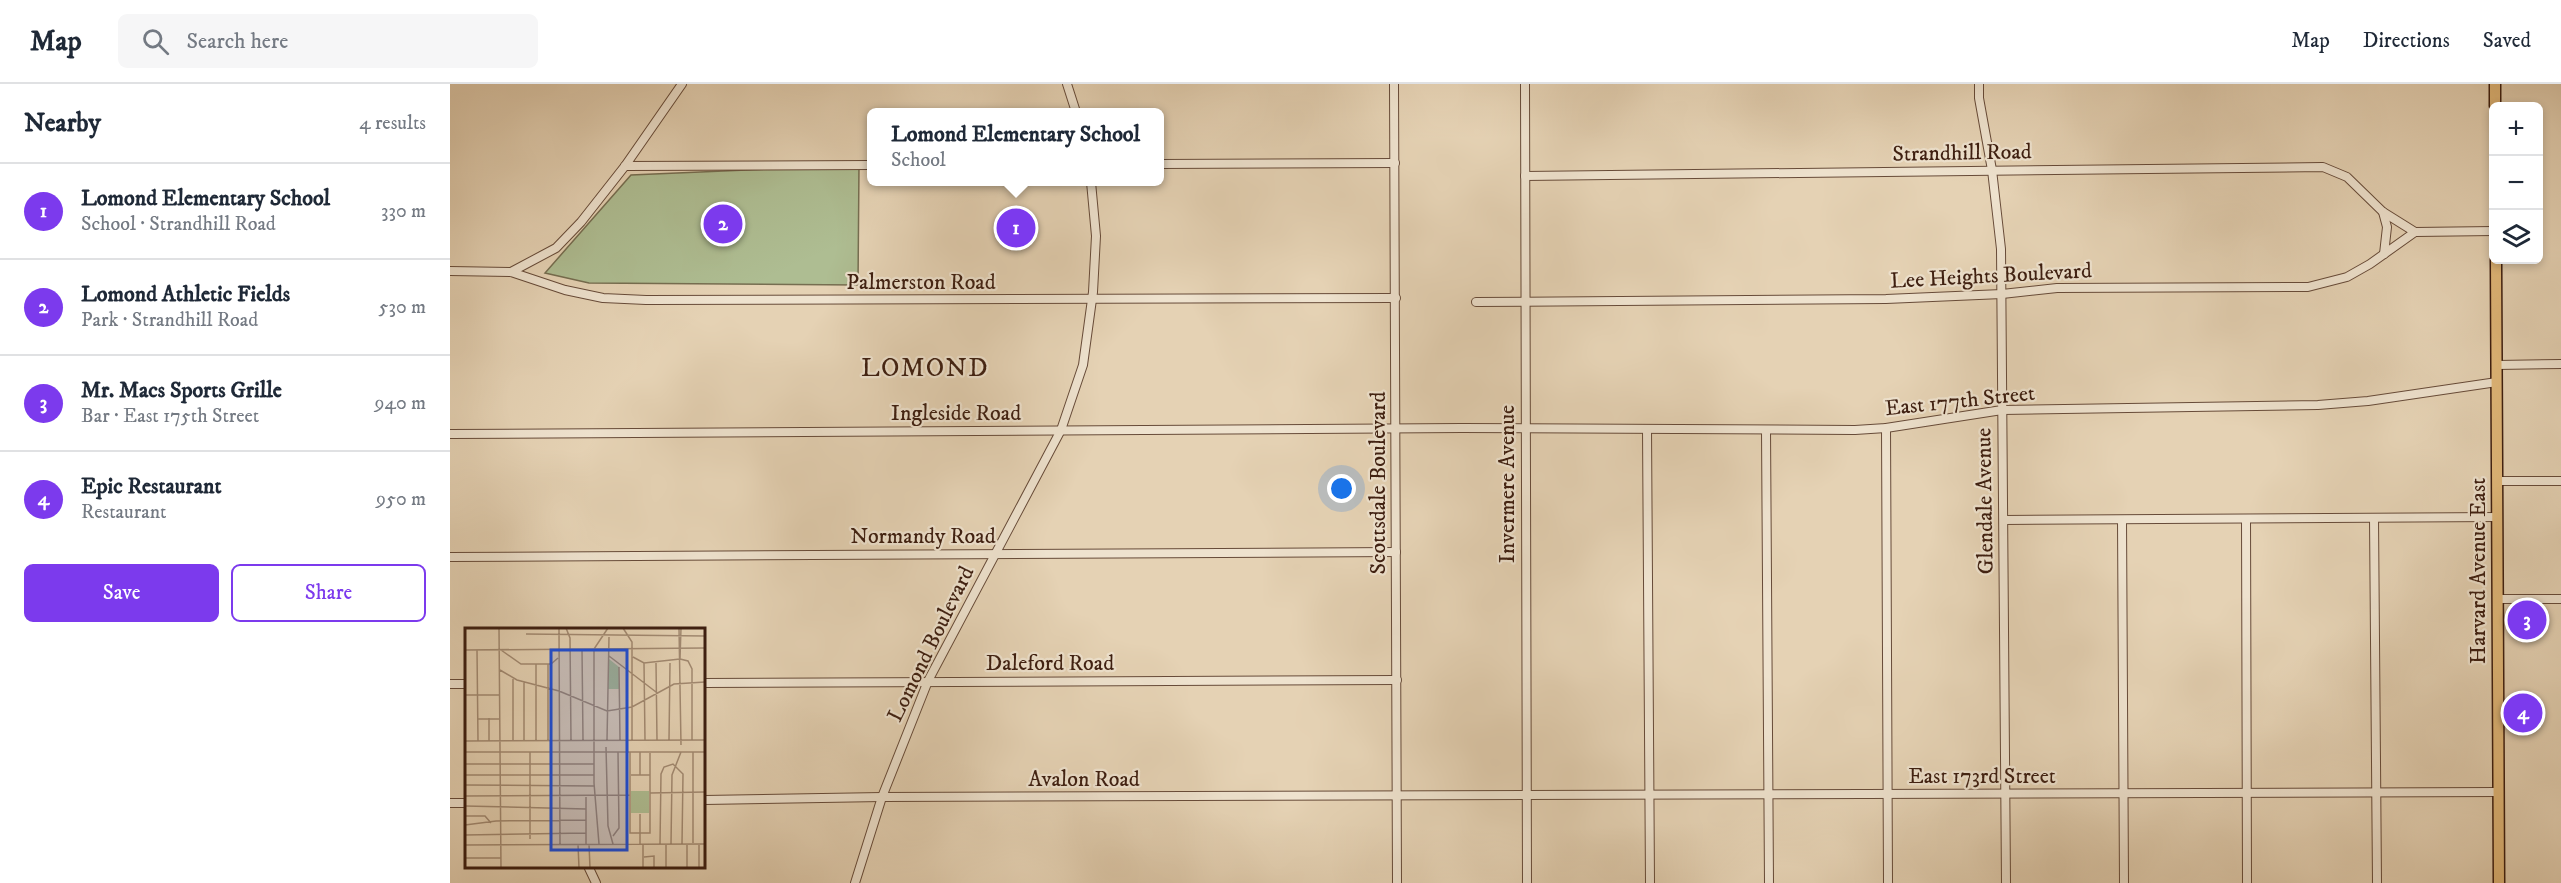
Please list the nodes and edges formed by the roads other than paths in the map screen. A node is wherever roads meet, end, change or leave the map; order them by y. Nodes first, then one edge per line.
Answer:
1 (682, 84) edge
2 (1067, 84) edge
3 (1394, 84) edge
4 (1525, 84) edge
5 (1979, 84) edge
6 (2495, 84) edge
7 (2495, 102) edge
8 (1075, 108) edge
9 (1395, 163) junction
10 (1164, 164) edge
11 (867, 165) edge
12 (625, 166) junction
13 (1992, 170) junction
14 (1525, 176) junction
15 (1091, 186) edge
16 (2383, 212) junction
17 (2489, 231) edge
18 (2415, 232) junction
19 (2384, 254) junction
20 (2496, 264) edge
21 (450, 271) edge
22 (511, 272) junction
23 (2002, 294) junction
24 (1396, 298) junction
25 (1091, 300) junction
26 (1525, 301) junction
27 (1476, 302) dead end
28 (2561, 364) edge
29 (2497, 365) junction
30 (2497, 382) junction
31 (2002, 410) junction
32 (1462, 428) joint
33 (1525, 428) junction
34 (1887, 428) junction
35 (1397, 429) junction
36 (1647, 429) junction
37 (1061, 430) junction
38 (1766, 430) junction
39 (450, 434) edge
40 (2498, 481) junction
41 (2561, 481) edge
42 (2498, 517) junction
43 (2374, 518) junction
44 (2246, 519) junction
45 (2004, 520) junction
46 (2122, 520) junction
47 (1396, 552) junction
48 (996, 553) junction
49 (450, 557) edge
50 (2499, 599) junction
51 (2561, 599) edge
52 (1397, 680) junction
53 (928, 681) junction
54 (705, 683) edge
55 (2377, 792) junction
56 (2499, 792) junction
57 (2246, 793) junction
58 (1887, 794) junction
59 (2005, 794) junction
60 (2123, 794) junction
61 (1769, 795) junction
62 (1527, 796) junction
63 (1650, 796) junction
64 (882, 797) junction
65 (1398, 797) junction
66 (1465, 797) joint
67 (705, 800) edge
68 (588, 868) edge
69 (596, 883) edge
70 (855, 883) edge
71 (1397, 883) edge
72 (1527, 883) edge
73 (1650, 883) edge
74 (1769, 883) edge
75 (1888, 883) edge
76 (2006, 883) edge
77 (2124, 883) edge
78 (2247, 883) edge
79 (2377, 883) edge
80 (2499, 883) edge

1 - 12 street
2 - 8 street
3 - 9 street, Scottsdale Boulevard
4 - 14 street, Invermere Avenue
5 - 13 street, Glendale Avenue
6 - 7 main road
9 - 10 street
9 - 24 street, Scottsdale Boulevard
11 - 12 street
12 - 22 street
13 - 14 street, Strandhill Road
13 - 16 street, Strandhill Road
13 - 23 street, Glendale Avenue
14 - 26 street, Invermere Avenue
15 - 25 street, Lomond Boulevard
16 - 18 street, Strandhill Road
16 - 19 street
17 - 18 street
18 - 19 street, Lee Heights Boulevard
19 - 23 street, Lee Heights Boulevard
20 - 29 main road, Harvard Avenue East
21 - 22 street, Palmerston Road
22 - 25 street, Palmerston Road
23 - 26 street, Lee Heights Boulevard
23 - 31 street, Glendale Avenue
24 - 25 street, Palmerston Road
24 - 35 street, Scottsdale Boulevard
25 - 37 street, Lomond Boulevard
26 - 27 street, Lee Heights Boulevard
26 - 33 street, Invermere Avenue
28 - 29 street
29 - 30 main road, Harvard Avenue East
30 - 31 street, East 177th Street
30 - 40 main road, Harvard Avenue East
31 - 34 street, East 177th Street
31 - 45 street, Glendale Avenue
32 - 33 street, East 177th Street
32 - 35 street, Ingleside Road
33 - 36 street, East 177th Street
33 - 62 street, Invermere Avenue
34 - 38 street, East 177th Street
34 - 58 street
35 - 37 street, Ingleside Road
35 - 47 street, Scottsdale Boulevard
36 - 38 street, East 177th Street
36 - 63 street
37 - 39 street, Ingleside Road
37 - 48 street, Lomond Boulevard
38 - 61 street
40 - 41 street
40 - 42 main road, Harvard Avenue East
42 - 43 street
42 - 50 main road, Harvard Avenue East
43 - 44 street
43 - 55 street
44 - 46 street
44 - 57 street
45 - 46 street
45 - 59 street, Glendale Avenue
46 - 60 street
47 - 48 street, Normandy Road
47 - 52 street, Scottsdale Boulevard
48 - 49 street, Normandy Road
48 - 53 street, Lomond Boulevard
50 - 51 street
50 - 56 main road, Harvard Avenue East
52 - 53 street, Daleford Road
52 - 65 street, Scottsdale Boulevard
53 - 54 street, Daleford Road
53 - 64 street, Lomond Boulevard
55 - 56 street, East 173rd Street
55 - 57 street, East 173rd Street
55 - 79 street
56 - 80 main road, Harvard Avenue East
57 - 60 street, East 173rd Street
57 - 78 street
58 - 59 street, East 173rd Street
58 - 61 street, East 173rd Street
58 - 75 street
59 - 60 street, East 173rd Street
59 - 76 street, Glendale Avenue
60 - 77 street
61 - 63 street, East 173rd Street
61 - 74 street
62 - 63 street, East 173rd Street
62 - 66 street, East 173rd Street
62 - 72 street, Invermere Avenue
63 - 73 street
64 - 65 street, Avalon Road
64 - 67 street, Avalon Road
64 - 70 street, Lomond Boulevard
65 - 66 street, Avalon Road
65 - 71 street, Scottsdale Boulevard
68 - 69 street

